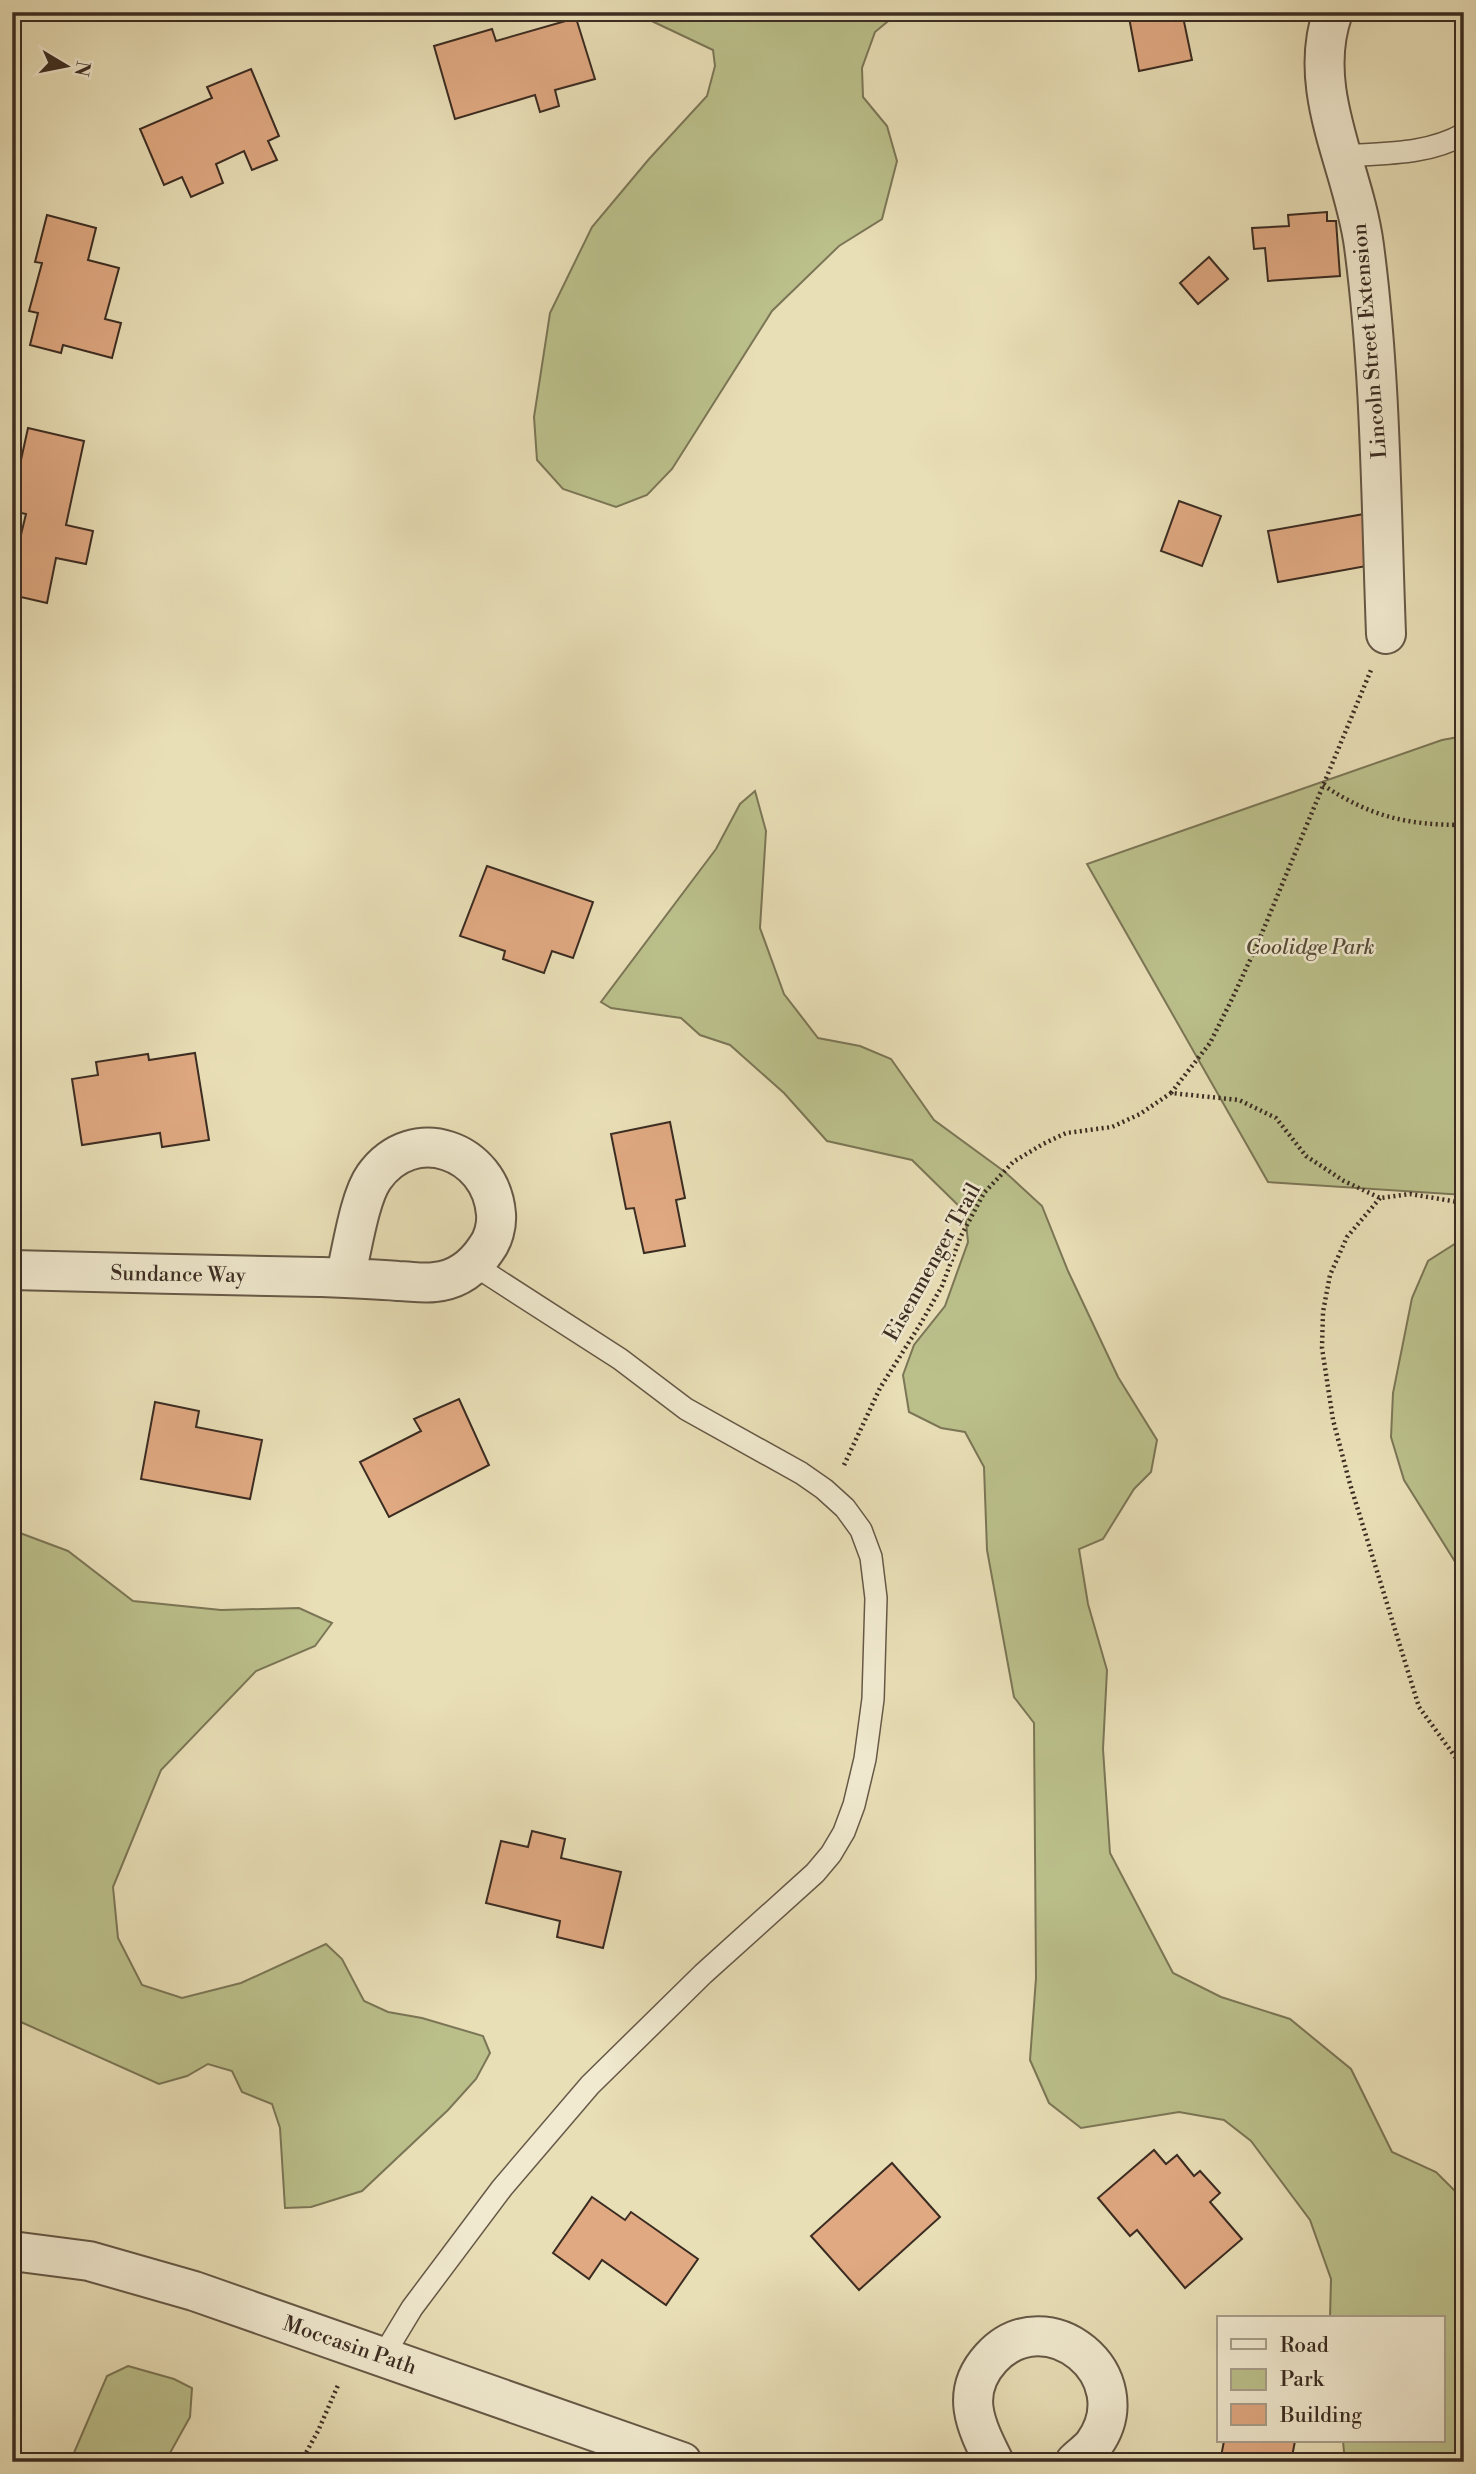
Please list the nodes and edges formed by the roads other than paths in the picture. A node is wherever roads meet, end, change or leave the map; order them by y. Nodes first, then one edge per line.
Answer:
1 (1333, 12) edge
2 (1464, 134) edge
3 (1343, 156) junction
4 (1386, 634) road end
5 (474, 1265) junction
6 (12, 1270) edge
7 (345, 1278) junction
8 (12, 2251) edge
9 (369, 2352) junction
10 (682, 2462) edge
11 (994, 2462) edge
12 (1075, 2462) edge

1 - 3 street, Lincoln Street Extension
2 - 3 lane
3 - 4 street, Lincoln Street Extension
5 - 7 street, Sundance Way
5 - 7 street
5 - 9 lane
6 - 7 street, Sundance Way
8 - 9 street, Moccasin Path
9 - 10 street, Moccasin Path
11 - 12 street

